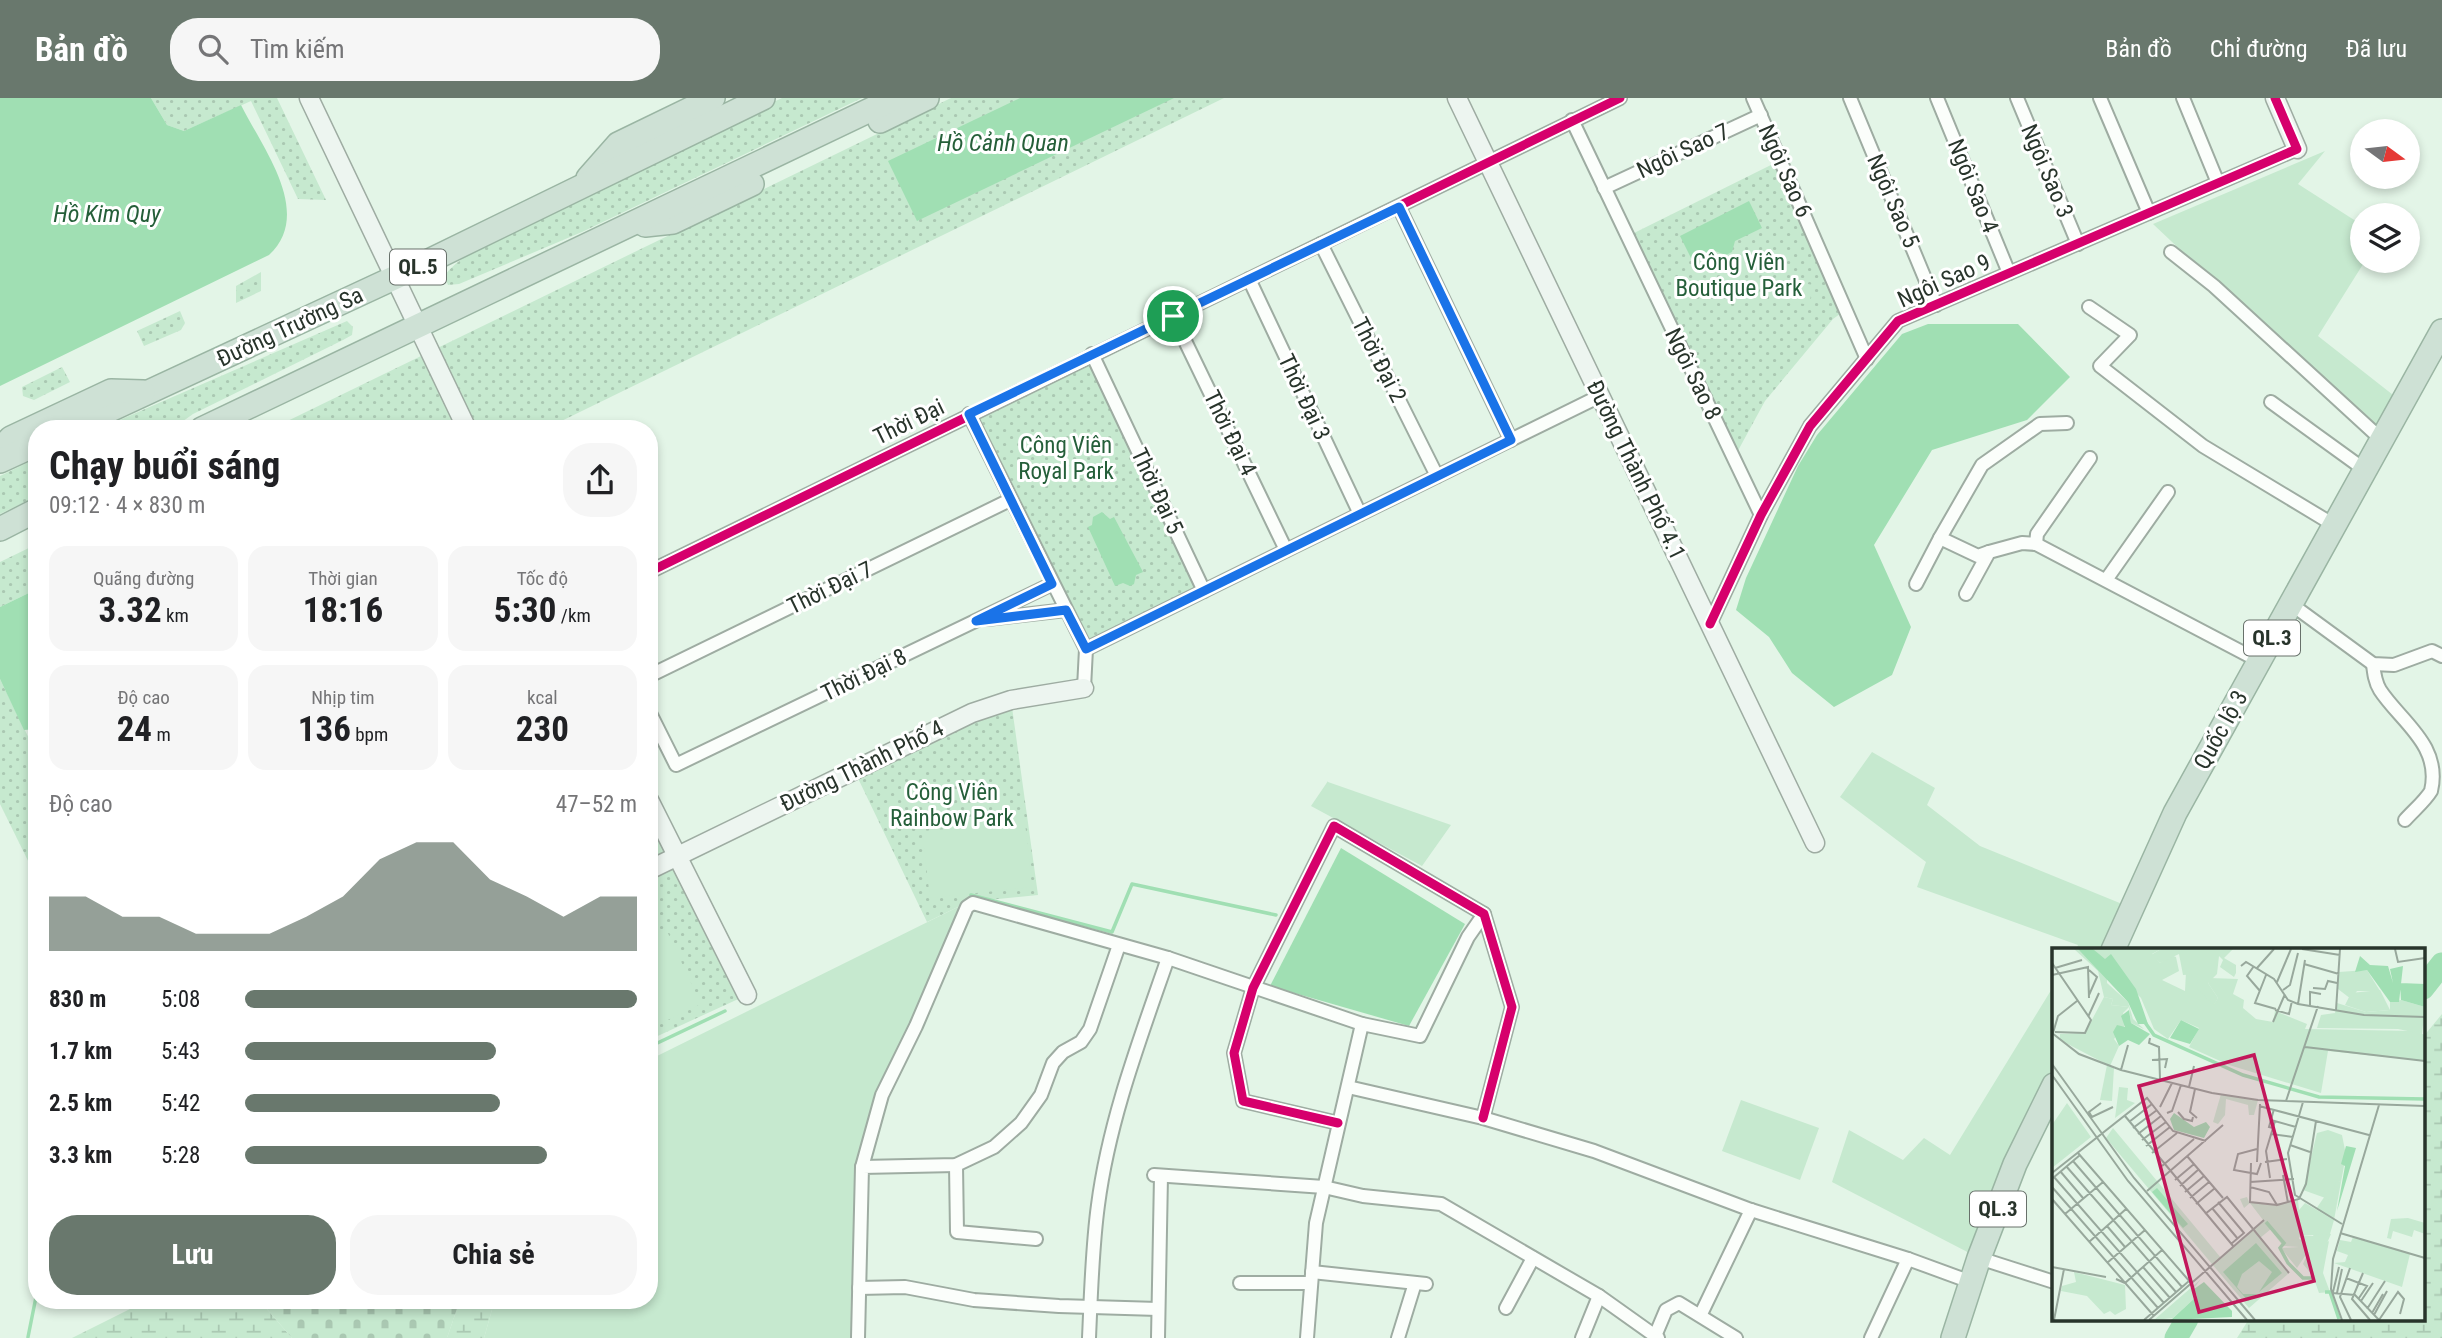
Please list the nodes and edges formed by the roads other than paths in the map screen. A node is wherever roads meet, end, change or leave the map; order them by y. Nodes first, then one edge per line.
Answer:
1 (309, 98) edge
2 (713, 98) edge
3 (763, 98) edge
4 (895, 98) edge
5 (927, 98) edge
6 (1457, 98) edge
7 (1620, 98) edge
8 (1753, 98) edge
9 (1850, 98) edge
10 (1937, 98) edge
11 (2017, 98) edge
12 (2100, 98) edge
13 (2183, 98) edge
14 (2275, 98) edge
15 (1761, 114) junction
16 (1572, 120) junction
17 (2297, 149) joint
18 (1489, 163) junction
19 (2218, 183) junction
20 (580, 187) junction
21 (1604, 188) junction
22 (1399, 207) junction
23 (2148, 213) junction
24 (624, 228) junction
25 (1321, 244) junction
26 (2078, 244) junction
27 (2171, 253) dead end
28 (2009, 273) junction
29 (396, 277) junction
30 (1249, 279) junction
31 (1937, 304) junction
32 (2089, 307) dead end
33 (1173, 316) junction
34 (419, 328) junction
35 (2442, 331) edge
36 (1092, 354) junction
37 (1867, 359) junction
38 (149, 392) junction
39 (1600, 396) junction
40 (2271, 402) dead end
41 (969, 414) junction
42 (49, 420) edge
43 (88, 420) edge
44 (221, 420) edge
45 (463, 420) edge
46 (2067, 423) dead end
47 (28, 430) edge
48 (2381, 439) junction
49 (1511, 440) junction
50 (28, 448) edge
51 (0, 449) edge
52 (2090, 458) dead end
53 (0, 461) edge
54 (2365, 470) junction
55 (1437, 476) junction
56 (2168, 492) dead end
57 (1010, 500) junction
58 (1360, 514) junction
59 (1760, 515) junction
60 (2334, 526) junction
61 (1940, 538) junction
62 (2036, 544) junction
63 (1286, 550) junction
64 (1989, 552) junction
65 (658, 568) edge
66 (2106, 580) junction
67 (1052, 584) junction
68 (1916, 584) dead end
69 (1204, 591) junction
70 (1966, 594) dead end
71 (2291, 604) junction
72 (1066, 610) junction
73 (976, 621) junction
74 (1710, 624) junction
75 (1086, 649) junction
76 (2442, 656) edge
77 (2259, 661) junction
78 (2373, 664) junction
79 (658, 672) edge
80 (1084, 688) joint
81 (658, 729) edge
82 (658, 818) edge
83 (2405, 820) dead end
84 (1815, 843) dead end
85 (677, 857) junction
86 (658, 866) edge
87 (1484, 914) junction
88 (1119, 945) junction
89 (2114, 948) edge
90 (1168, 958) junction
91 (1253, 988) junction
92 (747, 995) dead end
93 (1362, 1024) junction
94 (1349, 1087) junction
95 (2052, 1087) edge
96 (1483, 1118) junction
97 (1338, 1123) junction
98 (956, 1165) junction
99 (862, 1167) junction
100 (1324, 1187) junction
101 (1751, 1210) junction
102 (1036, 1239) dead end
103 (1533, 1258) junction
104 (1979, 1258) junction
105 (1908, 1259) junction
106 (1312, 1277) junction
107 (1971, 1282) junction
108 (2052, 1282) edge
109 (1240, 1283) dead end
110 (859, 1288) junction
111 (1600, 1296) junction
112 (1090, 1308) junction
113 (1506, 1308) dead end
114 (1158, 1309) junction
115 (1701, 1314) junction
116 (1657, 1337) edge
117 (858, 1338) edge
118 (1088, 1338) edge
119 (1158, 1338) edge
120 (1307, 1338) edge
121 (1398, 1338) edge
122 (1582, 1338) edge
123 (1736, 1338) edge
124 (1871, 1338) edge
125 (1953, 1338) edge

1 - 29 street
2 - 20 highway, Đường Trường Sa / QL.5
3 - 20 highway, Đường Trường Sa / QL.5
4 - 24 highway, QL.5
5 - 24 highway, QL.5
6 - 18 street, Đường Thành Phố 4.1
7 - 16 street, Thời Đại
8 - 15 street, Ngôi Sao 6
9 - 31 street, Ngôi Sao 5
10 - 28 street, Ngôi Sao 4
11 - 26 street, Ngôi Sao 3
12 - 23 street
13 - 19 street
14 - 17 street
15 - 21 street, Ngôi Sao 7
15 - 37 street, Ngôi Sao 6
16 - 18 street, Thời Đại
16 - 21 street, Ngôi Sao 8
17 - 19 street, Ngôi Sao 9
18 - 22 street, Thời Đại
18 - 39 street, Đường Thành Phố 4.1
19 - 23 street, Ngôi Sao 9
20 - 29 highway, Đường Trường Sa / QL.5
21 - 59 street, Ngôi Sao 8
22 - 25 street, Thời Đại
22 - 49 street
23 - 26 street, Ngôi Sao 9
24 - 34 highway, QL.5
25 - 30 street, Thời Đại
25 - 55 street, Thời Đại 2
26 - 28 street, Ngôi Sao 9
27 - 48 street
28 - 31 street, Ngôi Sao 9
29 - 34 street
29 - 38 highway, Đường Trường Sa / QL.5
30 - 33 street, Thời Đại
30 - 58 street, Thời Đại 3
31 - 37 street, Ngôi Sao 9
32 - 60 street
33 - 36 street, Thời Đại
33 - 63 street, Thời Đại 4
34 - 44 highway, QL.5
34 - 45 street
35 - 48 highway, Quốc lộ 3 / QL.3
36 - 41 street, Thời Đại
36 - 69 street, Thời Đại 5
37 - 59 street, Ngôi Sao 9
38 - 42 highway, Đường Trường Sa / QL.5
38 - 43 highway, Đường Trường Sa / QL.5
39 - 49 street
39 - 74 street, Đường Thành Phố 4.1
40 - 54 street
41 - 57 street
41 - 65 street, Thời Đại
46 - 61 street
47 - 51 highway, Đường Trường Sa / QL.5
48 - 54 highway, Quốc lộ 3 / QL.3
49 - 55 street
50 - 53 highway
52 - 62 street
54 - 60 highway, Quốc lộ 3 / QL.3
55 - 58 street
56 - 66 street
57 - 67 street
57 - 79 street, Thời Đại 7
58 - 63 street
59 - 74 street, Ngôi Sao 9
60 - 71 highway, Quốc lộ 3 / QL.3
61 - 64 street
61 - 68 street
62 - 64 street
62 - 66 street
63 - 69 street
64 - 70 street
66 - 77 street
67 - 72 street
67 - 73 street, Thời Đại 8
69 - 75 street
71 - 77 highway, Quốc lộ 3 / QL.3
71 - 78 street
72 - 73 street
72 - 75 street
73 - 81 street, Thời Đại 8
74 - 84 street, Đường Thành Phố 4.1
75 - 80 street
76 - 78 street
77 - 89 highway, Quốc lộ 3 / QL.3
78 - 83 street
80 - 85 street, Đường Thành Phố 4
82 - 85 street
85 - 86 street, Đường Thành Phố 4
85 - 92 street
87 - 91 street
87 - 93 street
87 - 96 street
88 - 90 street
88 - 98 street
88 - 99 street
90 - 91 street
90 - 112 street
91 - 93 street
91 - 97 street
93 - 94 street
94 - 96 street
94 - 97 street
95 - 104 highway, QL.3
96 - 101 street
97 - 100 street
98 - 99 street
98 - 102 street
99 - 110 street
100 - 103 street
100 - 106 street
100 - 114 street
101 - 105 street
101 - 115 street
103 - 111 street
103 - 113 street
104 - 107 highway, QL.3
104 - 108 street
105 - 107 street
105 - 124 street
106 - 109 street
106 - 120 street
106 - 121 street
107 - 125 highway, QL.3
110 - 112 street
110 - 117 street
111 - 116 street
111 - 122 street
112 - 114 street
112 - 118 street
114 - 119 street
115 - 116 street
115 - 123 street

